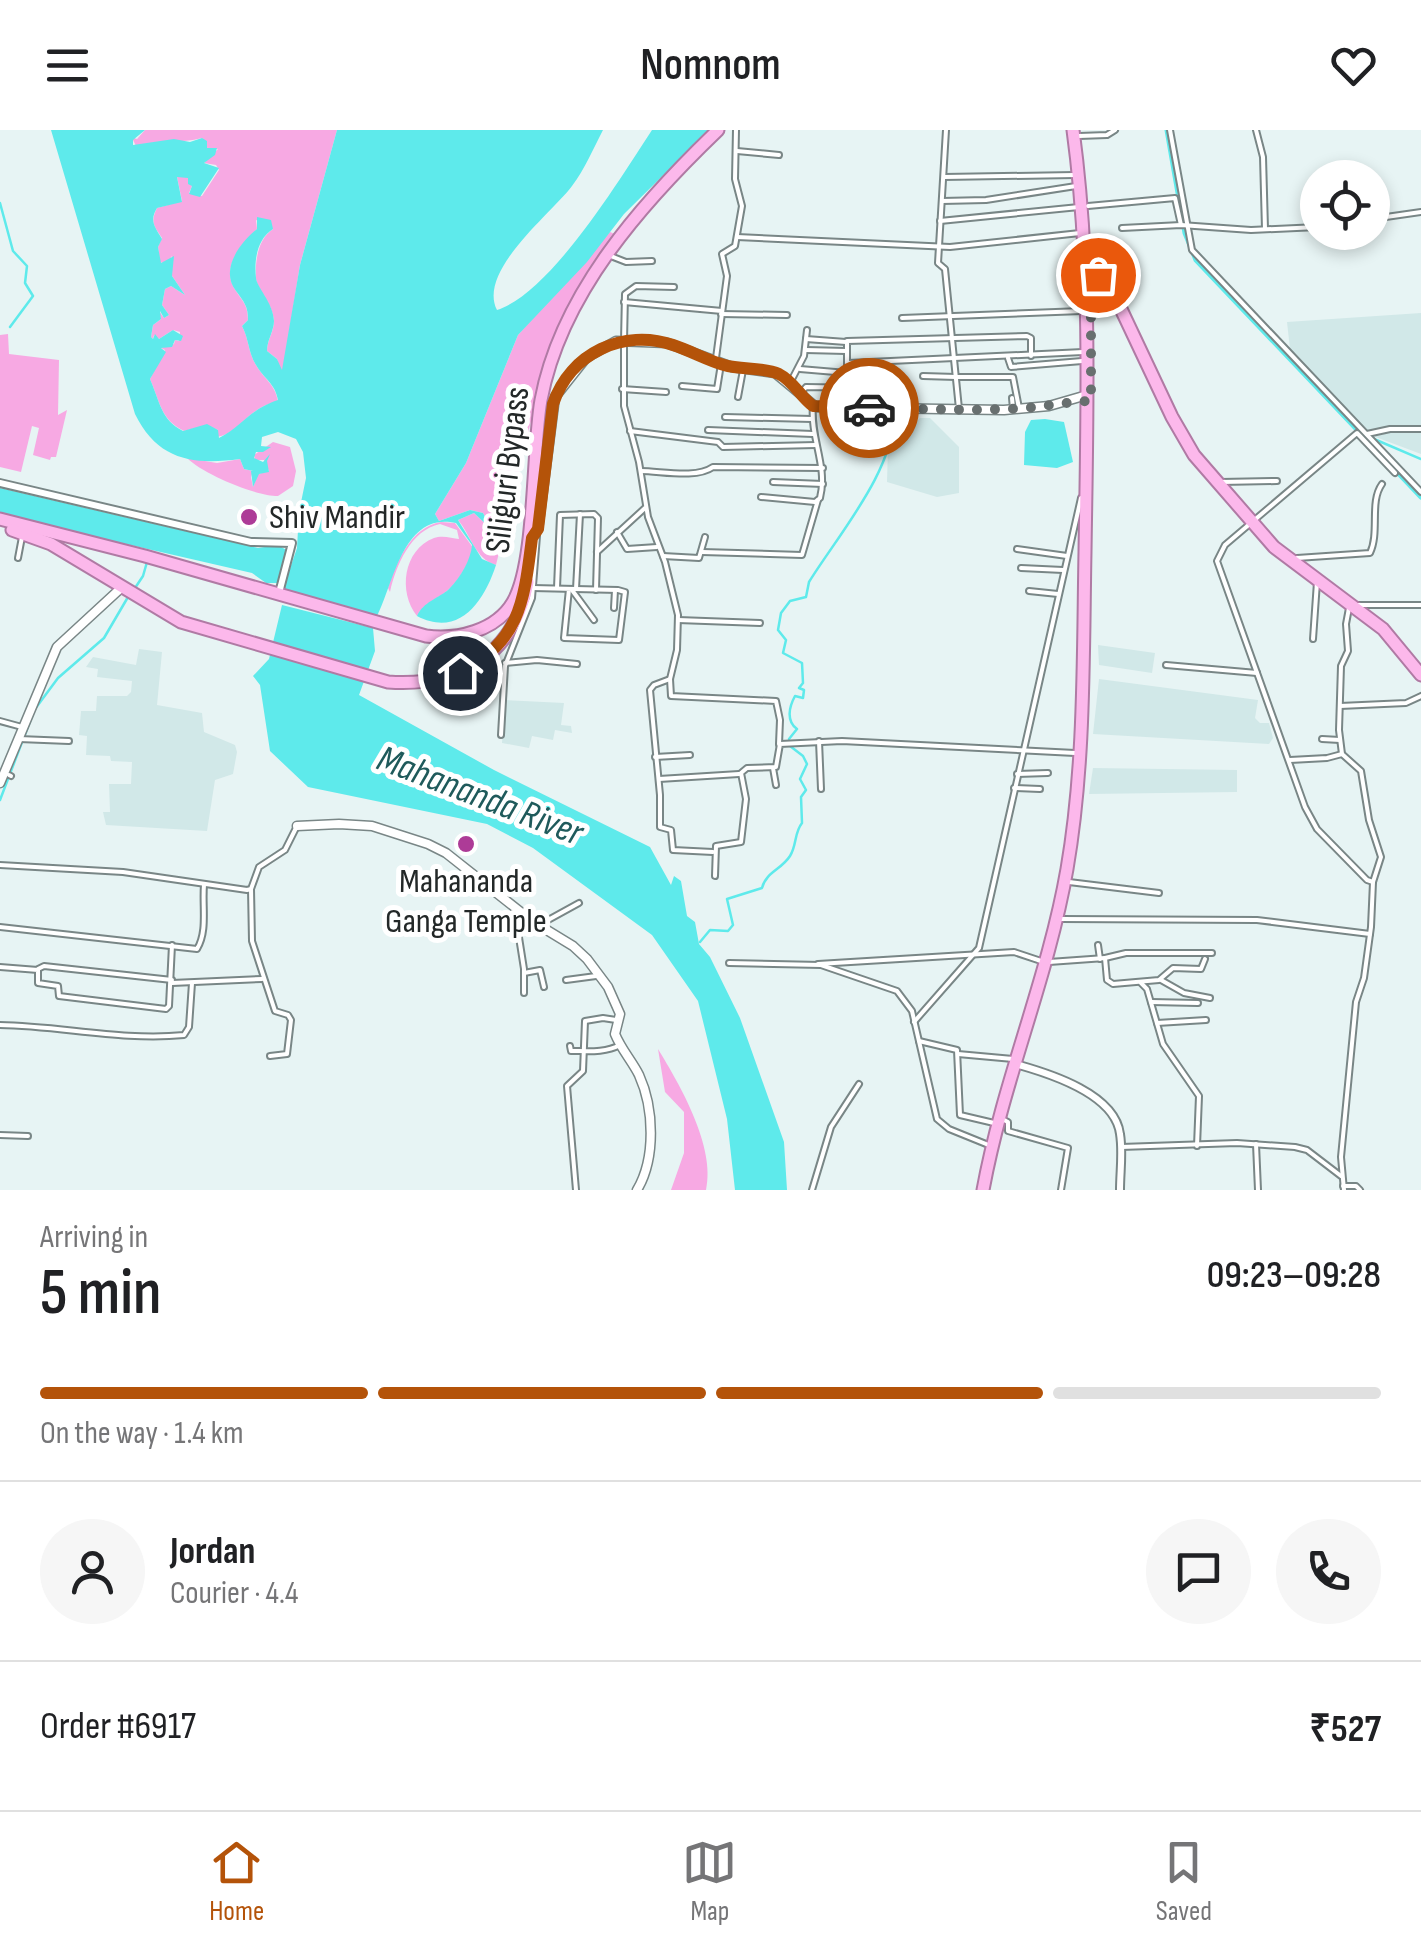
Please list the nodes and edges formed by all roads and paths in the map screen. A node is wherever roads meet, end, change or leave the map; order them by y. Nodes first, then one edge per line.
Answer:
1 (718, 130) edge
2 (736, 130) edge
3 (946, 130) edge
4 (1115, 130) edge
5 (1170, 130) edge
6 (1256, 130) edge
7 (1077, 132) edge
8 (737, 151) junction
9 (779, 155) dead end
10 (943, 177) junction
11 (1080, 180) junction
12 (942, 202) junction
13 (1086, 206) junction
14 (1421, 212) edge
15 (1390, 216) edge
16 (940, 221) junction
17 (1183, 225) junction
18 (1122, 228) dead end
19 (1300, 228) edge
20 (1266, 229) junction
21 (737, 237) junction
22 (938, 246) junction
23 (1087, 246) junction
24 (607, 254) junction
25 (652, 261) dead end
26 (1130, 274) dead end
27 (1103, 282) junction
28 (674, 287) dead end
29 (624, 302) junction
30 (1087, 311) junction
31 (721, 312) junction
32 (787, 315) dead end
33 (949, 316) junction
34 (902, 318) dead end
35 (807, 330) dead end
36 (951, 336) junction
37 (806, 339) junction
38 (624, 341) junction
39 (846, 342) junction
40 (806, 350) junction
41 (846, 351) junction
42 (1008, 356) junction
43 (1031, 356) junction
44 (1087, 356) junction
45 (954, 358) junction
46 (848, 363) junction
47 (716, 364) junction
48 (800, 369) junction
49 (743, 370) junction
50 (922, 376) dead end
51 (956, 377) junction
52 (547, 379) junction
53 (790, 383) junction
54 (682, 386) dead end
55 (622, 389) junction
56 (666, 392) dead end
57 (801, 394) junction
58 (738, 397) dead end
59 (1012, 398) dead end
60 (1086, 398) junction
61 (813, 406) junction
62 (870, 408) junction
63 (959, 408) junction
64 (1016, 409) junction
65 (725, 417) dead end
66 (812, 420) junction
67 (1421, 429) edge
68 (708, 430) dead end
69 (630, 431) junction
70 (813, 434) junction
71 (1367, 434) junction
72 (816, 444) junction
73 (1375, 447) junction
74 (823, 468) junction
75 (641, 470) junction
76 (1395, 473) dead end
77 (1276, 481) dead end
78 (773, 482) dead end
79 (1216, 482) junction
80 (0, 483) edge
81 (822, 484) junction
82 (1086, 484) junction
83 (1382, 484) dead end
84 (1421, 492) edge
85 (761, 497) dead end
86 (818, 500) junction
87 (647, 506) junction
88 (580, 514) junction
89 (0, 523) edge
90 (1252, 525) junction
91 (23, 532) junction
92 (617, 532) junction
93 (535, 533) junction
94 (705, 537) dead end
95 (660, 547) junction
96 (1017, 549) dead end
97 (597, 552) junction
98 (702, 552) junction
99 (663, 556) junction
100 (1066, 556) junction
101 (18, 558) dead end
102 (1286, 558) junction
103 (1021, 568) dead end
104 (1063, 570) junction
105 (1317, 582) junction
106 (533, 588) junction
107 (557, 588) junction
108 (572, 589) junction
109 (596, 590) junction
110 (615, 590) junction
111 (1029, 590) dead end
112 (127, 592) junction
113 (280, 593) junction
114 (1058, 594) junction
115 (1421, 605) edge
116 (1350, 606) junction
117 (614, 608) dead end
118 (594, 620) dead end
119 (678, 620) junction
120 (760, 623) dead end
121 (1313, 639) dead end
122 (506, 663) junction
123 (578, 664) dead end
124 (1166, 665) dead end
125 (1257, 673) junction
126 (1421, 675) edge
127 (670, 679) junction
128 (1421, 696) edge
129 (1340, 706) junction
130 (0, 721) edge
131 (27, 723) junction
132 (501, 735) dead end
133 (1322, 739) dead end
134 (22, 740) junction
135 (1340, 740) junction
136 (69, 741) dead end
137 (820, 741) junction
138 (779, 744) junction
139 (1022, 752) junction
140 (1079, 754) junction
141 (1342, 754) junction
142 (690, 755) dead end
143 (655, 757) junction
144 (1290, 760) junction
145 (773, 768) junction
146 (740, 774) junction
147 (1017, 774) junction
148 (1048, 774) dead end
149 (658, 779) junction
150 (0, 783) edge
151 (776, 785) dead end
152 (1014, 788) junction
153 (821, 789) dead end
154 (1040, 789) dead end
155 (297, 826) joint
156 (715, 852) junction
157 (0, 866) edge
158 (715, 876) dead end
159 (1069, 882) junction
160 (1373, 882) junction
161 (204, 885) junction
162 (251, 889) junction
163 (1159, 893) dead end
164 (579, 903) dead end
165 (515, 908) junction
166 (1061, 919) junction
167 (538, 925) junction
168 (0, 927) edge
169 (1370, 934) junction
170 (172, 944) junction
171 (1098, 945) dead end
172 (1212, 952) dead end
173 (976, 954) junction
174 (1102, 959) junction
175 (1205, 959) dead end
176 (1046, 961) junction
177 (729, 962) dead end
178 (813, 964) junction
179 (0, 967) edge
180 (38, 970) junction
181 (524, 973) junction
182 (600, 975) junction
183 (262, 979) junction
184 (566, 980) dead end
185 (1160, 980) junction
186 (172, 982) junction
187 (192, 983) junction
188 (1141, 983) junction
189 (544, 988) dead end
190 (524, 993) dead end
191 (1210, 998) dead end
192 (1151, 1002) junction
193 (1198, 1003) dead end
194 (617, 1020) junction
195 (1206, 1020) dead end
196 (914, 1022) junction
197 (1157, 1023) junction
198 (0, 1025) edge
199 (917, 1041) junction
200 (620, 1045) junction
201 (570, 1046) dead end
202 (582, 1051) junction
203 (958, 1054) junction
204 (270, 1056) dead end
205 (1016, 1063) junction
206 (859, 1084) dead end
207 (998, 1133) junction
208 (0, 1135) edge
209 (28, 1136) dead end
210 (1256, 1144) junction
211 (1197, 1146) junction
212 (1120, 1147) junction
213 (1341, 1176) junction
214 (1343, 1188) edge
215 (576, 1190) edge
216 (638, 1190) edge
217 (812, 1190) edge
218 (986, 1190) edge
219 (1061, 1190) edge
220 (1120, 1190) edge
221 (1258, 1190) edge
222 (1360, 1190) edge

1 - 24 highway, Siliguri Bypass
2 - 8 street
3 - 10 street
4 - 7 street
5 - 17 street
6 - 20 street
7 - 11 highway
7 - 13 highway
8 - 9 street
8 - 21 street
10 - 11 street
10 - 12 street
11 - 12 street
11 - 13 highway
12 - 16 street
13 - 16 street
13 - 17 street
13 - 23 highway
14 - 15 street
16 - 22 street
17 - 18 street
17 - 20 street
17 - 71 street
19 - 20 street
21 - 22 street
21 - 31 street
22 - 23 street
22 - 33 street
23 - 27 highway
23 - 27 highway
23 - 30 highway
24 - 25 street
24 - 52 highway, Siliguri Bypass
26 - 27 street
27 - 60 highway
27 - 79 highway
28 - 29 street
29 - 31 street
29 - 38 street
30 - 33 street
30 - 44 highway
31 - 32 street
31 - 47 street
33 - 34 street
33 - 36 street
35 - 37 street
36 - 39 street
36 - 43 street
36 - 45 street
37 - 39 street
37 - 40 street
38 - 47 main road
38 - 55 street
38 - 93 main road
39 - 41 street
40 - 41 street
40 - 48 street
41 - 46 street
42 - 43 street
42 - 44 street
42 - 45 street
43 - 44 street
44 - 60 highway
45 - 46 street
45 - 51 street
46 - 48 street
47 - 49 main road
47 - 54 street
48 - 53 street
49 - 53 main road
49 - 58 street
50 - 51 street
51 - 63 street
51 - 64 street
52 - 93 highway
52 - 113 highway, Siliguri Bypass
53 - 57 main road
55 - 56 street
55 - 69 street
57 - 61 main road
57 - 62 street
59 - 64 street
60 - 64 main road
60 - 82 highway
60 - 159 highway
61 - 62 main road
61 - 66 street
62 - 63 main road
63 - 64 main road
65 - 66 street
66 - 70 street
67 - 71 street
68 - 70 street
69 - 72 street
69 - 75 street
70 - 72 street
71 - 73 street
72 - 74 street
73 - 76 street
73 - 84 street
73 - 90 street
74 - 75 street
74 - 81 street
75 - 87 street
77 - 79 street
78 - 81 street
79 - 90 highway
80 - 113 street
81 - 86 street
82 - 100 street
82 - 140 highway
83 - 102 street
85 - 86 street
86 - 98 street
87 - 92 street
87 - 95 street
88 - 97 street
88 - 107 street
88 - 108 street
89 - 91 highway
89 - 113 highway
90 - 102 highway
90 - 125 street
91 - 101 street
91 - 112 highway
92 - 95 street
92 - 97 street
93 - 106 street
93 - 112 highway
94 - 98 street
95 - 99 street
96 - 100 street
97 - 109 street
98 - 99 street
99 - 119 street
100 - 104 street
102 - 105 highway
103 - 104 street
104 - 114 street
105 - 116 highway
105 - 121 street
106 - 107 street
106 - 122 street
107 - 108 street
108 - 109 street
108 - 110 street
108 - 118 street
109 - 110 street
110 - 117 street
111 - 114 street
112 - 131 main road
114 - 139 street
115 - 116 street
116 - 126 highway
116 - 129 street
119 - 120 street
119 - 127 street
122 - 123 street
122 - 132 street
124 - 125 street
125 - 144 street
127 - 138 street
127 - 143 street
128 - 129 street
129 - 135 street
130 - 131 street
131 - 134 main road
133 - 135 street
134 - 136 street
134 - 150 main road
135 - 141 street
137 - 138 street
137 - 139 street
137 - 153 street
138 - 145 street
139 - 140 street
139 - 147 street
140 - 176 highway
141 - 144 street
141 - 160 street
142 - 143 street
143 - 149 street
144 - 160 street
145 - 146 street
145 - 151 street
146 - 149 street
146 - 156 street
147 - 148 street
147 - 152 street
149 - 156 street
152 - 154 street
152 - 173 street
155 - 162 street
155 - 165 main road
156 - 158 street
157 - 161 street
159 - 163 street
159 - 166 highway
160 - 169 street
161 - 162 street
161 - 170 street
162 - 183 street
164 - 167 street
165 - 167 main road
165 - 181 street
166 - 169 street
166 - 176 highway
167 - 182 main road
168 - 170 street
169 - 213 street
170 - 186 street
171 - 174 street
172 - 174 street
173 - 176 street
173 - 178 street
173 - 196 street
174 - 176 street
174 - 188 street
175 - 185 street
176 - 205 highway
177 - 178 street
178 - 196 street
179 - 180 street
180 - 186 street
180 - 186 street
181 - 189 street
181 - 190 street
182 - 184 street
182 - 194 main road
183 - 187 street
183 - 204 street
185 - 188 street
185 - 191 street
186 - 187 street
187 - 198 street
188 - 192 street
192 - 193 street
192 - 197 street
194 - 200 main road
194 - 202 street
195 - 197 street
196 - 199 street
197 - 211 street
199 - 203 street
199 - 207 street
200 - 202 street
200 - 216 main road
201 - 202 street
202 - 215 street
203 - 205 street
203 - 207 street
205 - 207 highway
205 - 212 street
206 - 217 street
207 - 218 highway
207 - 219 street
208 - 209 street
210 - 211 street
210 - 213 street
210 - 221 street
211 - 212 street
212 - 220 street
213 - 214 street
214 - 222 street

